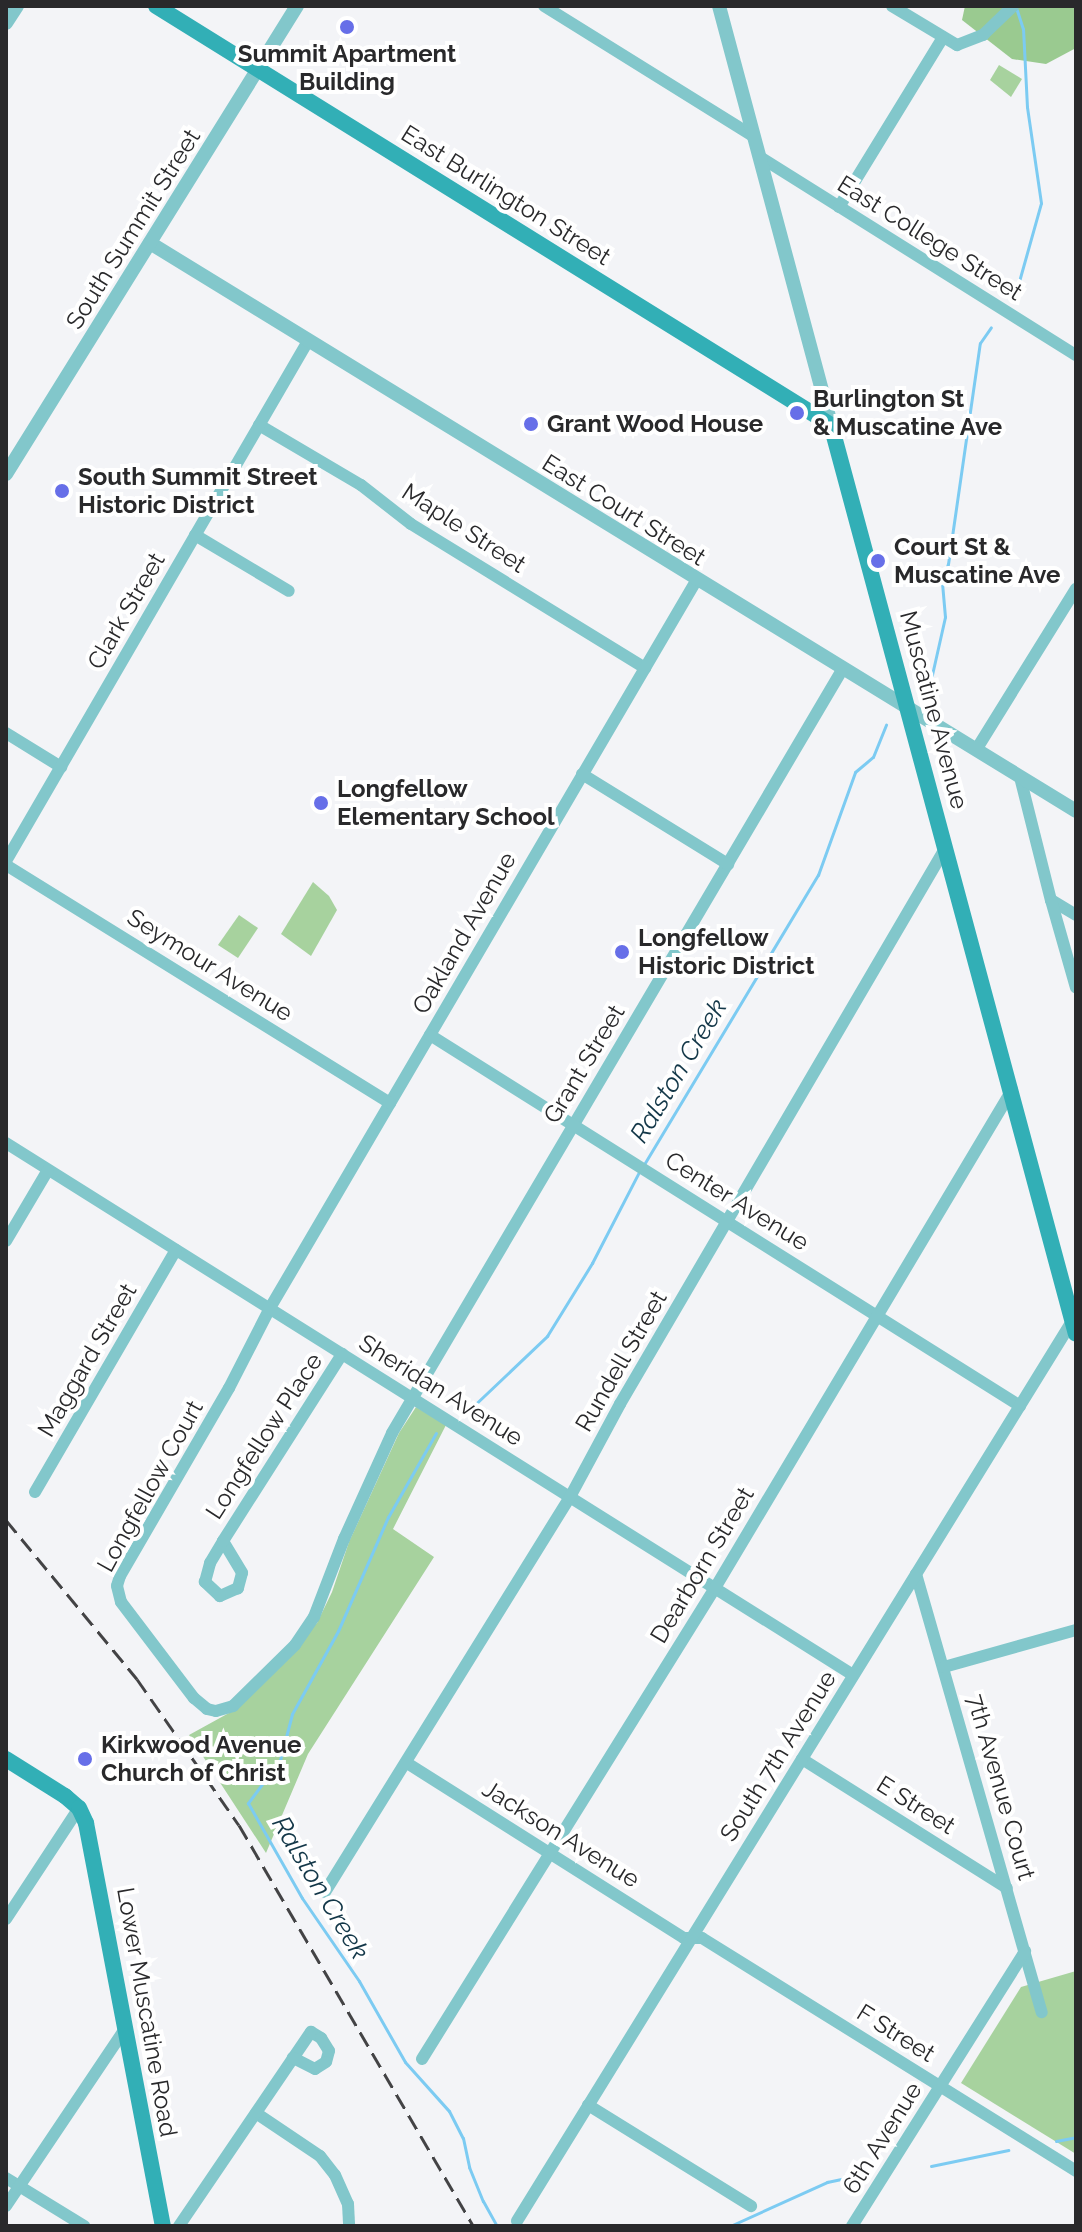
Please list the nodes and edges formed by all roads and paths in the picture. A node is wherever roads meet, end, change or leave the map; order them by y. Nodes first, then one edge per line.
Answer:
1 (17, 6) edge
2 (156, 6) edge
3 (297, 6) edge
4 (544, 6) edge
5 (719, 6) edge
6 (892, 6) edge
7 (1010, 9) edge
8 (6, 23) edge
9 (943, 37) junction
10 (258, 70) junction
11 (751, 135) junction
12 (760, 157) junction
13 (839, 207) junction
14 (150, 243) junction
15 (308, 341) junction
16 (1076, 355) edge
17 (259, 425) junction
18 (831, 425) junction
19 (6, 474) edge
20 (195, 535) junction
21 (696, 581) junction
22 (1076, 589) edge
23 (289, 591) dead end
24 (645, 668) junction
25 (842, 670) junction
26 (909, 710) junction
27 (6, 733) edge
28 (976, 750) junction
29 (61, 767) junction
30 (582, 774) junction
31 (1020, 777) junction
32 (1076, 811) edge
33 (946, 847) junction
34 (6, 863) edge
35 (728, 864) junction
36 (1051, 900) junction
37 (1076, 915) edge
38 (1076, 988) edge
39 (430, 1035) junction
40 (1012, 1090) junction
41 (390, 1103) junction
42 (574, 1125) junction
43 (6, 1143) edge
44 (48, 1170) junction
45 (728, 1221) junction
46 (6, 1241) edge
47 (176, 1250) junction
48 (270, 1308) junction
49 (876, 1314) junction
50 (1075, 1323) edge
51 (342, 1354) junction
52 (413, 1398) junction
53 (1020, 1406) junction
54 (35, 1492) dead end
55 (570, 1497) junction
56 (223, 1541) dead end
57 (916, 1574) junction
58 (715, 1588) junction
59 (1076, 1630) edge
60 (944, 1667) junction
61 (853, 1675) junction
62 (6, 1759) edge
63 (802, 1759) junction
64 (407, 1763) junction
65 (79, 1808) junction
66 (550, 1852) junction
67 (1007, 1888) junction
68 (325, 1892) dead end
69 (6, 1919) edge
70 (692, 1938) junction
71 (1025, 1951) junction
72 (1042, 2012) dead end
73 (125, 2029) junction
74 (293, 2058) dead end
75 (422, 2059) dead end
76 (940, 2086) junction
77 (588, 2105) junction
78 (256, 2113) junction
79 (1076, 2171) edge
80 (6, 2178) edge
81 (19, 2186) junction
82 (6, 2206) edge
83 (751, 2206) dead end
84 (517, 2221) dead end
85 (84, 2226) edge
86 (163, 2226) edge
87 (179, 2226) edge
88 (349, 2226) edge
89 (852, 2226) edge

1 - 8 street
2 - 10 main road, East Burlington Street
3 - 10 street, South Summit Street
4 - 11 street
5 - 11 street, Muscatine Avenue
6 - 9 street
7 - 9 street
9 - 13 street
10 - 14 street, South Summit Street
10 - 18 main road, East Burlington Street
11 - 12 street, Muscatine Avenue
12 - 13 street, East College Street
12 - 18 street, Muscatine Avenue
13 - 16 street, East College Street
14 - 15 street, East Court Street
14 - 19 street, South Summit Street
15 - 17 street, Clark Street
15 - 21 street, East Court Street
17 - 20 street, Clark Street
17 - 24 street, Maple Street
18 - 26 main road, Muscatine Avenue
20 - 23 street
20 - 29 street, Clark Street
21 - 24 street, Oakland Avenue
21 - 25 street, East Court Street
22 - 28 street
24 - 30 street, Oakland Avenue
25 - 26 street, East Court Street
25 - 35 street, Grant Street
26 - 28 street, East Court Street
26 - 33 main road, Muscatine Avenue
27 - 29 street
28 - 31 street, East Court Street
29 - 34 street, Clark Street
30 - 35 street
30 - 39 street, Oakland Avenue
31 - 32 street, East Court Street
31 - 36 street
33 - 40 main road, Muscatine Avenue
33 - 45 street, Rundell Street
34 - 41 street, Seymour Avenue
35 - 42 street, Grant Street
36 - 37 street
36 - 38 street
39 - 41 street, Oakland Avenue
39 - 42 street, Center Avenue
40 - 49 street, Dearborn Street
40 - 50 main road, Muscatine Avenue
41 - 48 street, Oakland Avenue
42 - 45 street, Center Avenue
42 - 52 street, Grant Street
43 - 44 street, Sheridan Avenue
44 - 46 street
44 - 47 street, Sheridan Avenue
45 - 49 street, Center Avenue
45 - 55 street, Rundell Street
47 - 48 street, Sheridan Avenue
47 - 54 street, Maggard Street
48 - 51 street, Sheridan Avenue
48 - 52 street, Longfellow Court
49 - 53 street, Center Avenue
49 - 58 street, Dearborn Street
50 - 53 street, South 7th Avenue
51 - 52 street, Sheridan Avenue
51 - 56 street, Longfellow Place
52 - 55 street, Sheridan Avenue
53 - 57 street, South 7th Avenue
55 - 58 street, Sheridan Avenue
55 - 64 street, Rundell Street
57 - 60 street, 7th Avenue Court
57 - 61 street, South 7th Avenue
58 - 61 street, Sheridan Avenue
58 - 66 street, Dearborn Street
59 - 60 street
60 - 67 street, 7th Avenue Court
61 - 63 street, South 7th Avenue
62 - 65 main road
63 - 67 street, E Street
63 - 70 street, South 7th Avenue
64 - 66 street, Jackson Avenue
64 - 68 street, Rundell Street
65 - 69 street
65 - 73 main road, Lower Muscatine Road
66 - 70 street, Jackson Avenue
66 - 75 street, Dearborn Street
67 - 71 street, 7th Avenue Court
70 - 76 street, F Street
70 - 77 street, South 7th Avenue
71 - 72 street, 7th Avenue Court
71 - 76 street, 6th Avenue
73 - 81 street
73 - 86 main road, Lower Muscatine Road
74 - 78 street
76 - 79 street, F Street
76 - 89 street, 6th Avenue
77 - 83 street
77 - 84 street, South 7th Avenue
78 - 87 street
78 - 88 street
80 - 81 street
81 - 82 street
81 - 85 street

